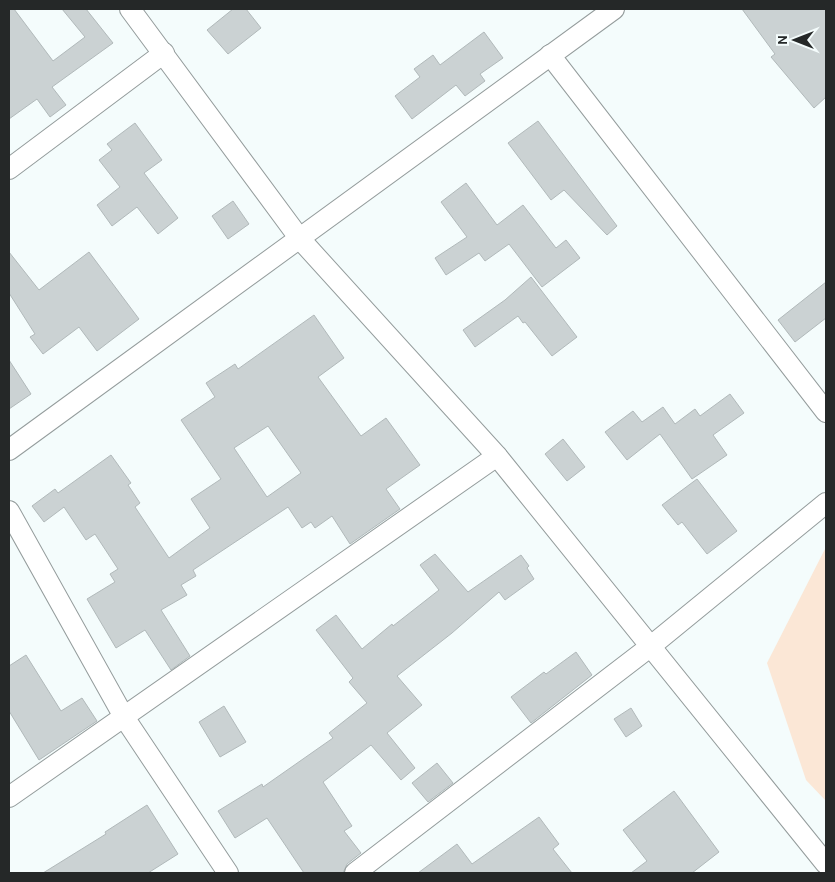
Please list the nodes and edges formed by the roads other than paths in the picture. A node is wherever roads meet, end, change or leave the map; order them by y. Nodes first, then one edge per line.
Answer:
1 (130, 9) edge
2 (614, 9) edge
3 (164, 53) junction
4 (550, 55) junction
5 (9, 169) edge
6 (300, 238) junction
7 (826, 412) edge
8 (9, 450) edge
9 (497, 456) junction
10 (826, 503) edge
11 (9, 511) edge
12 (651, 646) junction
13 (124, 717) junction
14 (9, 797) edge
15 (826, 864) edge
16 (228, 873) edge
17 (355, 873) edge

1 - 3 street
2 - 4 street
3 - 5 street
3 - 6 street
4 - 6 street
4 - 7 street
6 - 8 street
6 - 9 street
9 - 12 street
9 - 13 street
10 - 12 street
11 - 13 street
12 - 15 street
12 - 17 street
13 - 14 street
13 - 16 street

